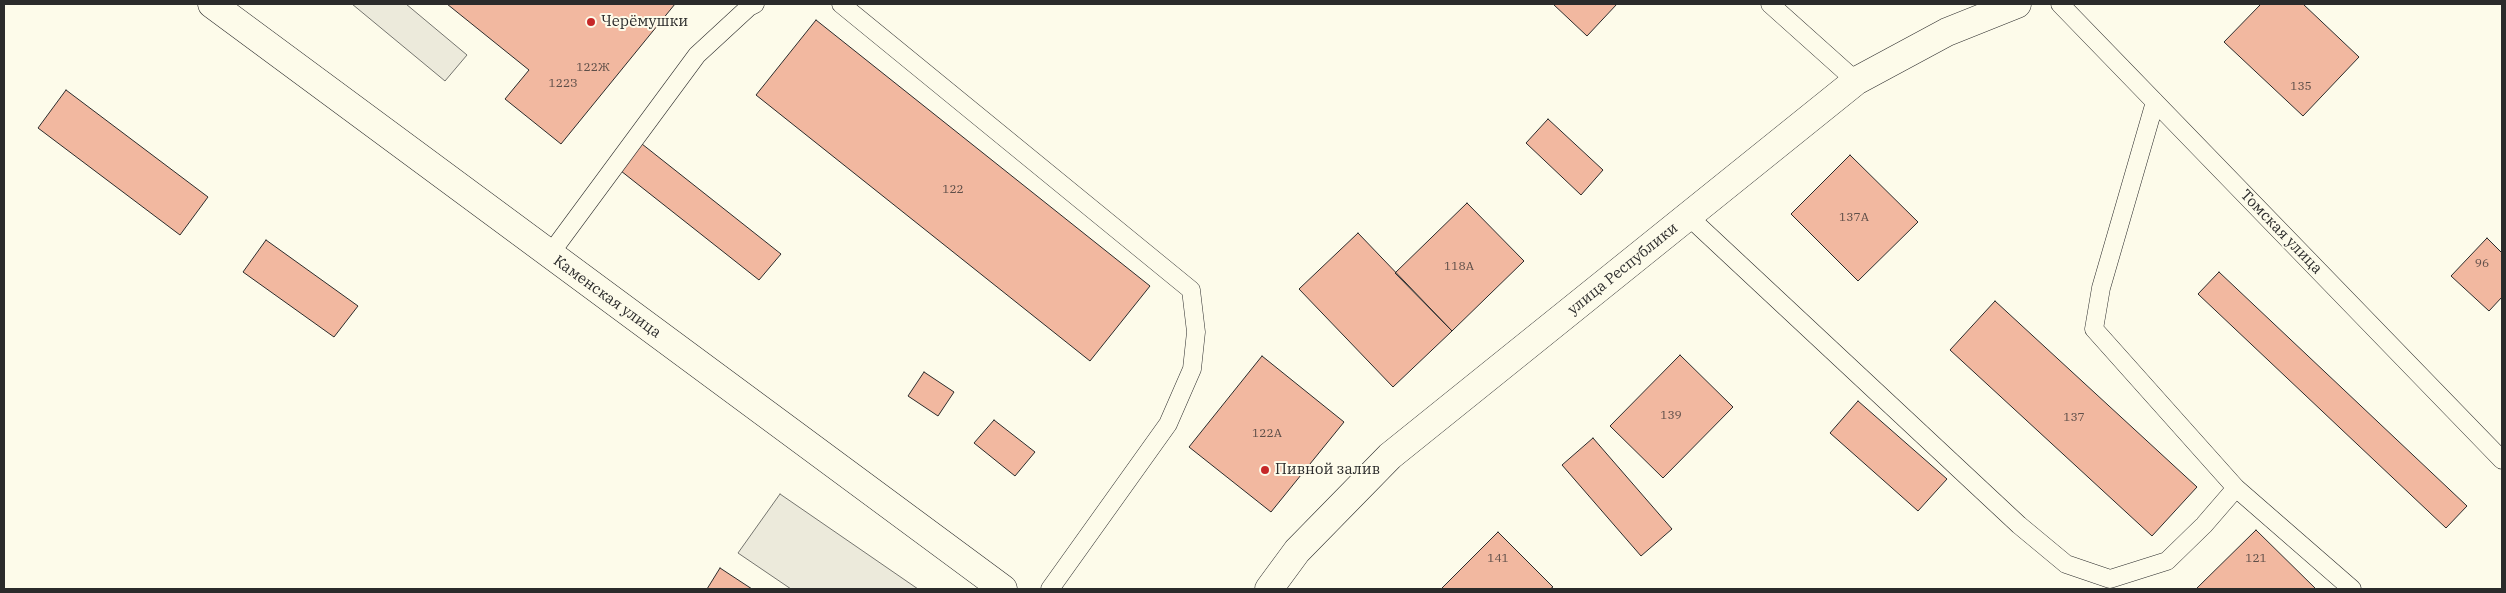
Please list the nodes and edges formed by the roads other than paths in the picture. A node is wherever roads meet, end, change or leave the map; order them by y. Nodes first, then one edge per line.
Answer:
1 (212, 4) edge
2 (841, 4) edge
3 (1770, 4) edge
4 (2017, 4) edge
5 (2060, 4) edge
6 (750, 5) edge
7 (1856, 82) junction
8 (2155, 102) junction
9 (1688, 216) junction
10 (550, 254) junction
11 (2502, 460) edge
12 (2236, 488) junction
13 (1003, 589) edge
14 (1050, 589) edge
15 (1269, 589) edge
16 (2352, 589) edge

1 - 10 main road, Каменская улица
2 - 14 lane
3 - 7 lane
4 - 7 main road, улица Республики
5 - 8 lane, Томская улица
6 - 10 lane
7 - 9 main road, улица Республики
8 - 11 lane, Томская улица
8 - 12 lane
9 - 12 lane
9 - 15 main road, улица Республики
10 - 13 main road, Каменская улица
12 - 16 lane

